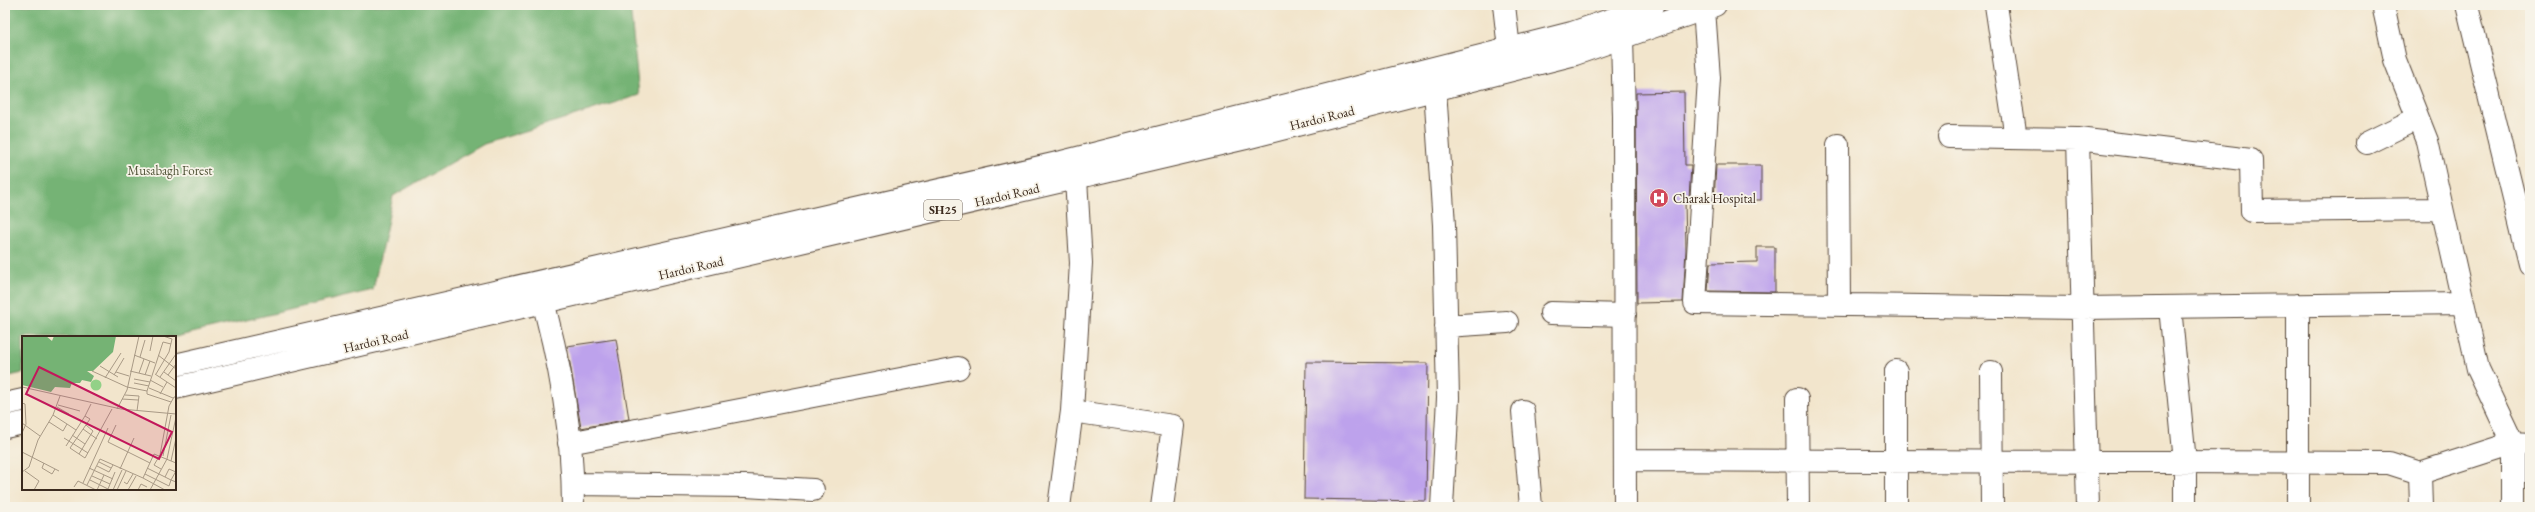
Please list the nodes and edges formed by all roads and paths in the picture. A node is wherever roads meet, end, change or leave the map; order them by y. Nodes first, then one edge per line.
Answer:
1 (1504, 5) edge
2 (1653, 5) edge
3 (1996, 5) edge
4 (2383, 5) edge
5 (2467, 5) edge
6 (1710, 7) edge
7 (1620, 27) junction
8 (1511, 59) junction
9 (1435, 89) junction
10 (2418, 118) junction
11 (1949, 137) dead end
12 (2016, 138) junction
13 (2078, 139) junction
14 (2367, 143) dead end
15 (1838, 146) dead end
16 (1113, 160) junction
17 (1076, 179) junction
18 (2442, 209) junction
19 (2530, 264) edge
20 (538, 282) junction
21 (544, 302) junction
22 (2463, 303) junction
23 (1839, 305) junction
24 (2298, 305) junction
25 (2170, 307) junction
26 (2082, 308) junction
27 (1551, 313) dead end
28 (1625, 315) junction
29 (1507, 322) dead end
30 (1446, 326) junction
31 (226, 353) junction
32 (176, 365) edge
33 (958, 368) dead end
34 (1896, 371) dead end
35 (1991, 372) dead end
36 (231, 375) junction
37 (176, 388) edge
38 (1797, 399) dead end
39 (22, 400) edge
40 (5, 404) edge
41 (1072, 411) junction
42 (1523, 411) dead end
43 (569, 443) junction
44 (2522, 444) edge
45 (1625, 460) junction
46 (1797, 460) junction
47 (1896, 460) junction
48 (1992, 461) junction
49 (2086, 461) junction
50 (2185, 462) junction
51 (2297, 462) junction
52 (2420, 473) junction
53 (573, 484) junction
54 (813, 490) dead end
55 (573, 507) edge
56 (1059, 507) edge
57 (1162, 507) edge
58 (1442, 507) edge
59 (1531, 507) edge
60 (1625, 507) edge
61 (1798, 507) edge
62 (1896, 507) edge
63 (1992, 507) edge
64 (2088, 507) edge
65 (2185, 507) edge
66 (2298, 507) edge
67 (2420, 507) edge
68 (2513, 507) edge

1 - 8 street
2 - 7 street, Hardoi Road / SH25
3 - 12 street
4 - 10 street
5 - 19 street
6 - 7 street, Hardoi Road / SH25
6 - 23 street
7 - 8 street, Hardoi Road / SH25
7 - 28 street
8 - 9 street, Hardoi Road / SH25
8 - 16 street, Hardoi Road / SH25
9 - 16 street, Hardoi Road / SH25
9 - 30 street
10 - 14 street
10 - 18 street
11 - 12 street
12 - 13 street
13 - 18 street
13 - 26 street
15 - 23 street
16 - 17 street, Hardoi Road / SH25
16 - 20 street, Hardoi Road / SH25
17 - 21 street, Hardoi Road / SH25
17 - 41 street
18 - 22 street
20 - 21 street
20 - 31 street, Hardoi Road / SH25
21 - 36 street, Hardoi Road / SH25
21 - 43 street
22 - 24 street
22 - 44 street
23 - 26 street
24 - 25 street
24 - 51 street
25 - 26 street
25 - 50 street
26 - 49 street
27 - 28 street
28 - 45 street
29 - 30 street
30 - 58 street
31 - 32 street, Hardoi Road / SH25
31 - 36 street
33 - 43 street
34 - 47 street
35 - 48 street
36 - 37 street, Hardoi Road / SH25
38 - 46 street
39 - 40 street
41 - 56 street
41 - 57 street
42 - 59 street
43 - 53 street
44 - 52 street
44 - 68 street
45 - 46 street
45 - 60 street
46 - 47 street
46 - 61 street
47 - 48 street
47 - 62 street
48 - 49 street
48 - 63 street
49 - 50 street
49 - 64 street
50 - 51 street
50 - 65 street
51 - 52 street
51 - 66 street
52 - 67 street
53 - 54 street
53 - 55 street

